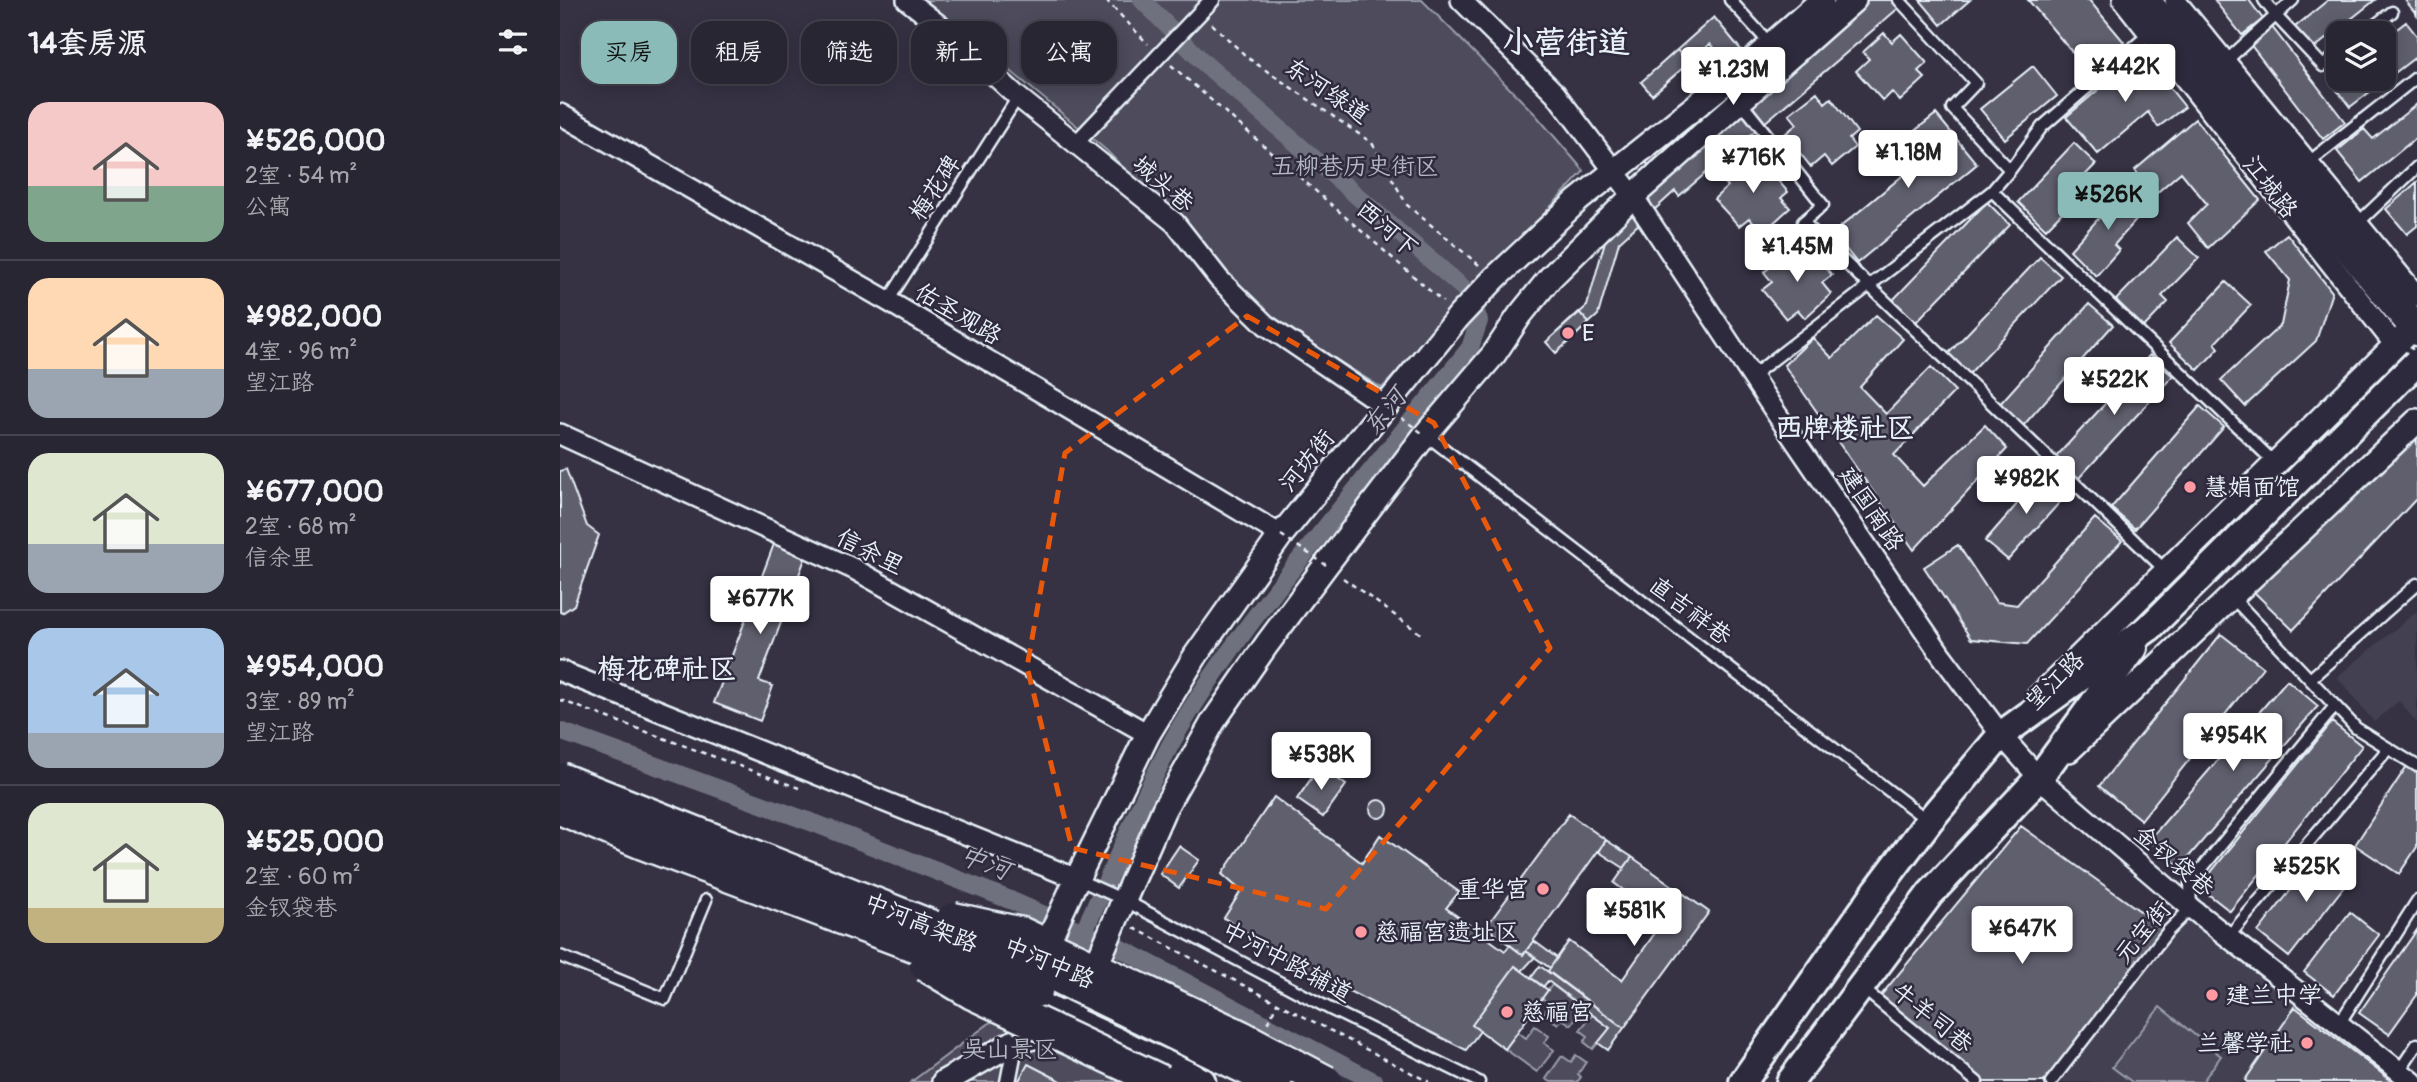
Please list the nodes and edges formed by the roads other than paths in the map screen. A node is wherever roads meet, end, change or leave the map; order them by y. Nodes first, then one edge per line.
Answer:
1 (907, 0) edge
2 (1212, 0) edge
3 (1461, 0) edge
4 (1730, 0) edge
5 (1822, 0) edge
6 (1854, 0) edge
7 (1899, 0) edge
8 (2123, 0) edge
9 (2144, 0) edge
10 (2175, 0) edge
11 (2264, 0) edge
12 (2293, 0) edge
13 (2392, 12) dead end
14 (2276, 16) junction
15 (2380, 21) edge
16 (2151, 33) junction
17 (1772, 45) junction
18 (2326, 64) edge
19 (2205, 71) junction
20 (2417, 77) edge
21 (1018, 97) junction
22 (1740, 101) junction
23 (560, 114) edge
24 (1076, 143) junction
25 (2309, 162) junction
26 (2417, 167) edge
27 (2010, 170) junction
28 (1614, 171) junction
29 (1992, 191) junction
30 (1633, 196) junction
31 (2359, 222) junction
32 (1869, 286) junction
33 (2417, 296) edge
34 (888, 301) junction
35 (2410, 331) edge
36 (2417, 362) edge
37 (2417, 373) edge
38 (1752, 376) junction
39 (1385, 406) junction
40 (2417, 421) edge
41 (560, 434) edge
42 (1425, 435) junction
43 (2275, 463) junction
44 (1281, 535) junction
45 (2166, 571) junction
46 (2417, 584) edge
47 (2231, 596) junction
48 (2150, 626) junction
49 (560, 671) edge
50 (2310, 679) junction
51 (2335, 706) junction
52 (1148, 734) junction
53 (2001, 735) junction
54 (2388, 749) junction
55 (560, 765) edge
56 (2417, 766) edge
57 (2039, 778) junction
58 (560, 779) edge
59 (560, 808) edge
60 (560, 817) edge
61 (1929, 821) junction
62 (1075, 883) junction
63 (706, 900) dead end
64 (2417, 901) edge
65 (2191, 908) junction
66 (860, 911) junction
67 (1125, 911) junction
68 (2228, 937) junction
69 (1046, 946) junction
70 (560, 956) edge
71 (1095, 969) junction
72 (1861, 986) junction
73 (1025, 999) junction
74 (1065, 1017) junction
75 (2339, 1024) junction
76 (1016, 1041) junction
77 (2417, 1044) edge
78 (2406, 1076) edge
79 (944, 1082) edge
80 (1008, 1082) edge
81 (1161, 1082) edge
82 (1200, 1082) edge
83 (1233, 1082) edge
84 (1275, 1082) edge
85 (1298, 1082) edge
86 (1326, 1082) edge
87 (1479, 1082) edge
88 (1743, 1082) edge
89 (1790, 1082) edge
90 (1977, 1082) edge
91 (2051, 1082) edge

1 - 21 street, 城头巷
2 - 24 street
3 - 28 street, 建国南路
4 - 17 lane
5 - 17 street, 河坊街
6 - 22 street
7 - 27 lane
8 - 16 street, 江城路
9 - 19 main road, 江城路
10 - 19 street, 江城路
11 - 14 lane
12 - 14 lane
13 - 15 lane
14 - 18 lane
14 - 19 lane
16 - 19 street, 江城路
16 - 27 lane
17 - 28 street, 河坊街
19 - 25 street, 江城路
19 - 35 main road, 江城路
20 - 25 lane
21 - 24 street, 城头巷
21 - 34 lane, 梅花碑
22 - 30 street
22 - 32 lane
23 - 34 street, 佑圣观路
24 - 39 street, 城头巷
25 - 31 street, 江城路
26 - 31 lane
27 - 29 lane
28 - 30 street, 建国南路
28 - 39 street, 河坊街
29 - 32 lane
29 - 43 lane
30 - 38 street, 建国南路
30 - 42 street
31 - 33 street, 江城路
32 - 38 lane
32 - 45 lane
34 - 44 street, 佑圣观路
35 - 37 street, 江城路
35 - 43 street, 望江路
36 - 48 main road, bridge
38 - 53 street, 建国南路
39 - 44 street, 河坊街
40 - 47 street
41 - 52 street, 信余里
42 - 61 lane, 直吉祥巷
42 - 67 street
43 - 45 street, 望江路
44 - 52 street, 河坊街
45 - 53 street, 望江路
46 - 50 lane
47 - 50 lane
47 - 57 street
48 - 53 main road
48 - 57 main road
49 - 62 street
50 - 51 lane
51 - 54 lane
51 - 65 lane
52 - 62 street, 河坊街
53 - 57 street, 建国南路
53 - 61 main road, 望江路
54 - 56 lane
54 - 68 lane
55 - 69 main road, 中河中路
57 - 65 street, 金钗袋巷
57 - 72 main road
58 - 66 highway, 中河高架路, bridge
59 - 66 highway, 中河高架路, bridge
60 - 73 main road, 中河中路
61 - 88 main road, 望江路
62 - 67 lane, 中河中路辅道
62 - 69 street, 河坊街, bridge
63 - 70 lane
64 - 75 lane
65 - 68 street, 金钗袋巷
65 - 91 lane, 元宝街
66 - 81 highway, bridge
66 - 83 highway, 中河高架路, bridge
66 - 84 highway, 中河高架路, bridge
66 - 86 highway, bridge
67 - 71 street, bridge
67 - 87 lane, 中河中路辅道
68 - 75 street, 金钗袋巷
69 - 71 main road, 中河中路
69 - 73 street, 河坊街
71 - 74 street
71 - 85 main road, 中河中路
72 - 89 main road
72 - 90 lane, 牛羊司巷
73 - 74 main road, 中河中路
73 - 76 street, 河坊街
74 - 76 street
74 - 82 main road, 中河中路
75 - 78 street, 金钗袋巷
76 - 79 street
76 - 80 street, 河坊街
77 - 78 lane

